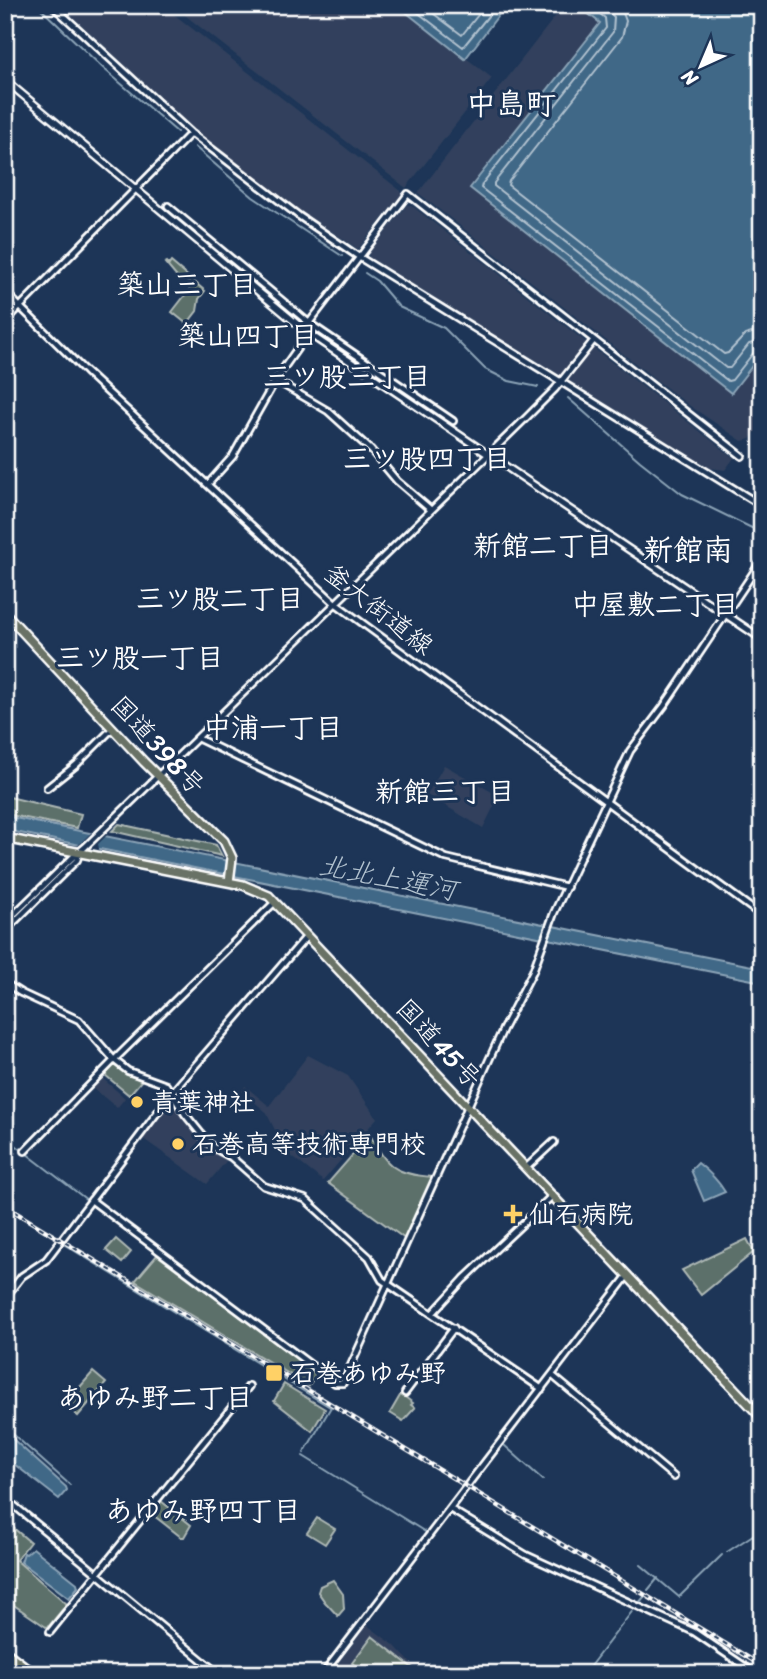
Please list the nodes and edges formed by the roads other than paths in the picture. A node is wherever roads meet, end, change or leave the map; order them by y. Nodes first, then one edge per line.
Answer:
1 (52, 5) edge
2 (5, 79) edge
3 (191, 133) junction
4 (136, 190) junction
5 (169, 206) dead end
6 (359, 257) junction
7 (5, 292) edge
8 (19, 308) junction
9 (5, 322) edge
10 (309, 323) junction
11 (304, 339) dead end
12 (594, 340) junction
13 (275, 380) junction
14 (561, 382) junction
15 (453, 421) dead end
16 (487, 455) junction
17 (743, 456) dead end
18 (208, 484) junction
19 (760, 505) edge
20 (431, 510) junction
21 (762, 560) edge
22 (335, 603) junction
23 (5, 613) edge
24 (726, 614) junction
25 (762, 639) edge
26 (113, 727) junction
27 (197, 738) junction
28 (158, 776) junction
29 (47, 788) dead end
30 (606, 801) junction
31 (5, 838) edge
32 (81, 851) junction
33 (229, 880) junction
34 (567, 887) junction
35 (275, 902) junction
36 (762, 916) edge
37 (5, 923) edge
38 (5, 931) edge
39 (307, 935) junction
40 (5, 983) edge
41 (114, 1060) junction
42 (172, 1093) junction
43 (469, 1106) junction
44 (554, 1142) dead end
45 (26, 1151) dead end
46 (527, 1167) junction
47 (552, 1195) junction
48 (91, 1200) junction
49 (628, 1275) junction
50 (388, 1284) junction
51 (5, 1298) edge
52 (432, 1314) junction
53 (454, 1328) junction
54 (553, 1376) junction
55 (249, 1386) dead end
56 (542, 1390) junction
57 (405, 1393) dead end
58 (762, 1418) edge
59 (674, 1477) dead end
60 (5, 1499) edge
61 (450, 1509) junction
62 (97, 1573) junction
63 (50, 1632) dead end
64 (5, 1653) edge
65 (5, 1660) edge
66 (23, 1674) edge
67 (34, 1674) edge
68 (219, 1674) edge
69 (323, 1674) edge
70 (756, 1674) edge

1 - 3 street
2 - 4 main road
3 - 4 street
3 - 6 street
4 - 8 street
4 - 16 main road
5 - 10 street
6 - 10 street
6 - 12 street
6 - 14 street
7 - 8 street, 釜大街道線
8 - 9 street
8 - 18 street, 釜大街道線
10 - 15 street
11 - 13 street
12 - 14 street
12 - 17 street
13 - 18 street
13 - 20 street
14 - 16 street
14 - 19 street
16 - 20 street
16 - 24 main road
18 - 22 street, 釜大街道線
20 - 22 street
21 - 24 street
22 - 27 street
22 - 30 street, 釜大街道線
23 - 26 highway, 国道398号
24 - 25 main road
24 - 30 street
26 - 28 highway, 国道398号
26 - 29 street
27 - 28 street
27 - 34 street
28 - 32 street
28 - 33 highway, 国道398号
30 - 34 street
30 - 36 street, 釜大街道線
31 - 32 highway, 国道45号
32 - 33 highway, 国道45号
32 - 37 street
32 - 38 street
33 - 35 highway, 国道45号
34 - 43 street
35 - 39 highway, 国道45号
35 - 41 street
39 - 42 street
39 - 43 highway, 国道45号
40 - 41 street
41 - 42 street
41 - 45 street
42 - 48 street
42 - 50 street
43 - 46 highway, 国道45号
43 - 50 street
44 - 46 street
46 - 47 highway, 国道45号
47 - 49 highway, 国道45号
47 - 52 street
48 - 50 street
48 - 51 street
49 - 54 street
49 - 58 highway, 国道45号
50 - 52 street
52 - 53 street
53 - 56 street
53 - 57 street
54 - 56 street
54 - 59 street
55 - 62 street
56 - 61 street
60 - 62 street
61 - 69 street
61 - 70 street
62 - 63 street
62 - 68 street
64 - 67 highway
65 - 66 highway

